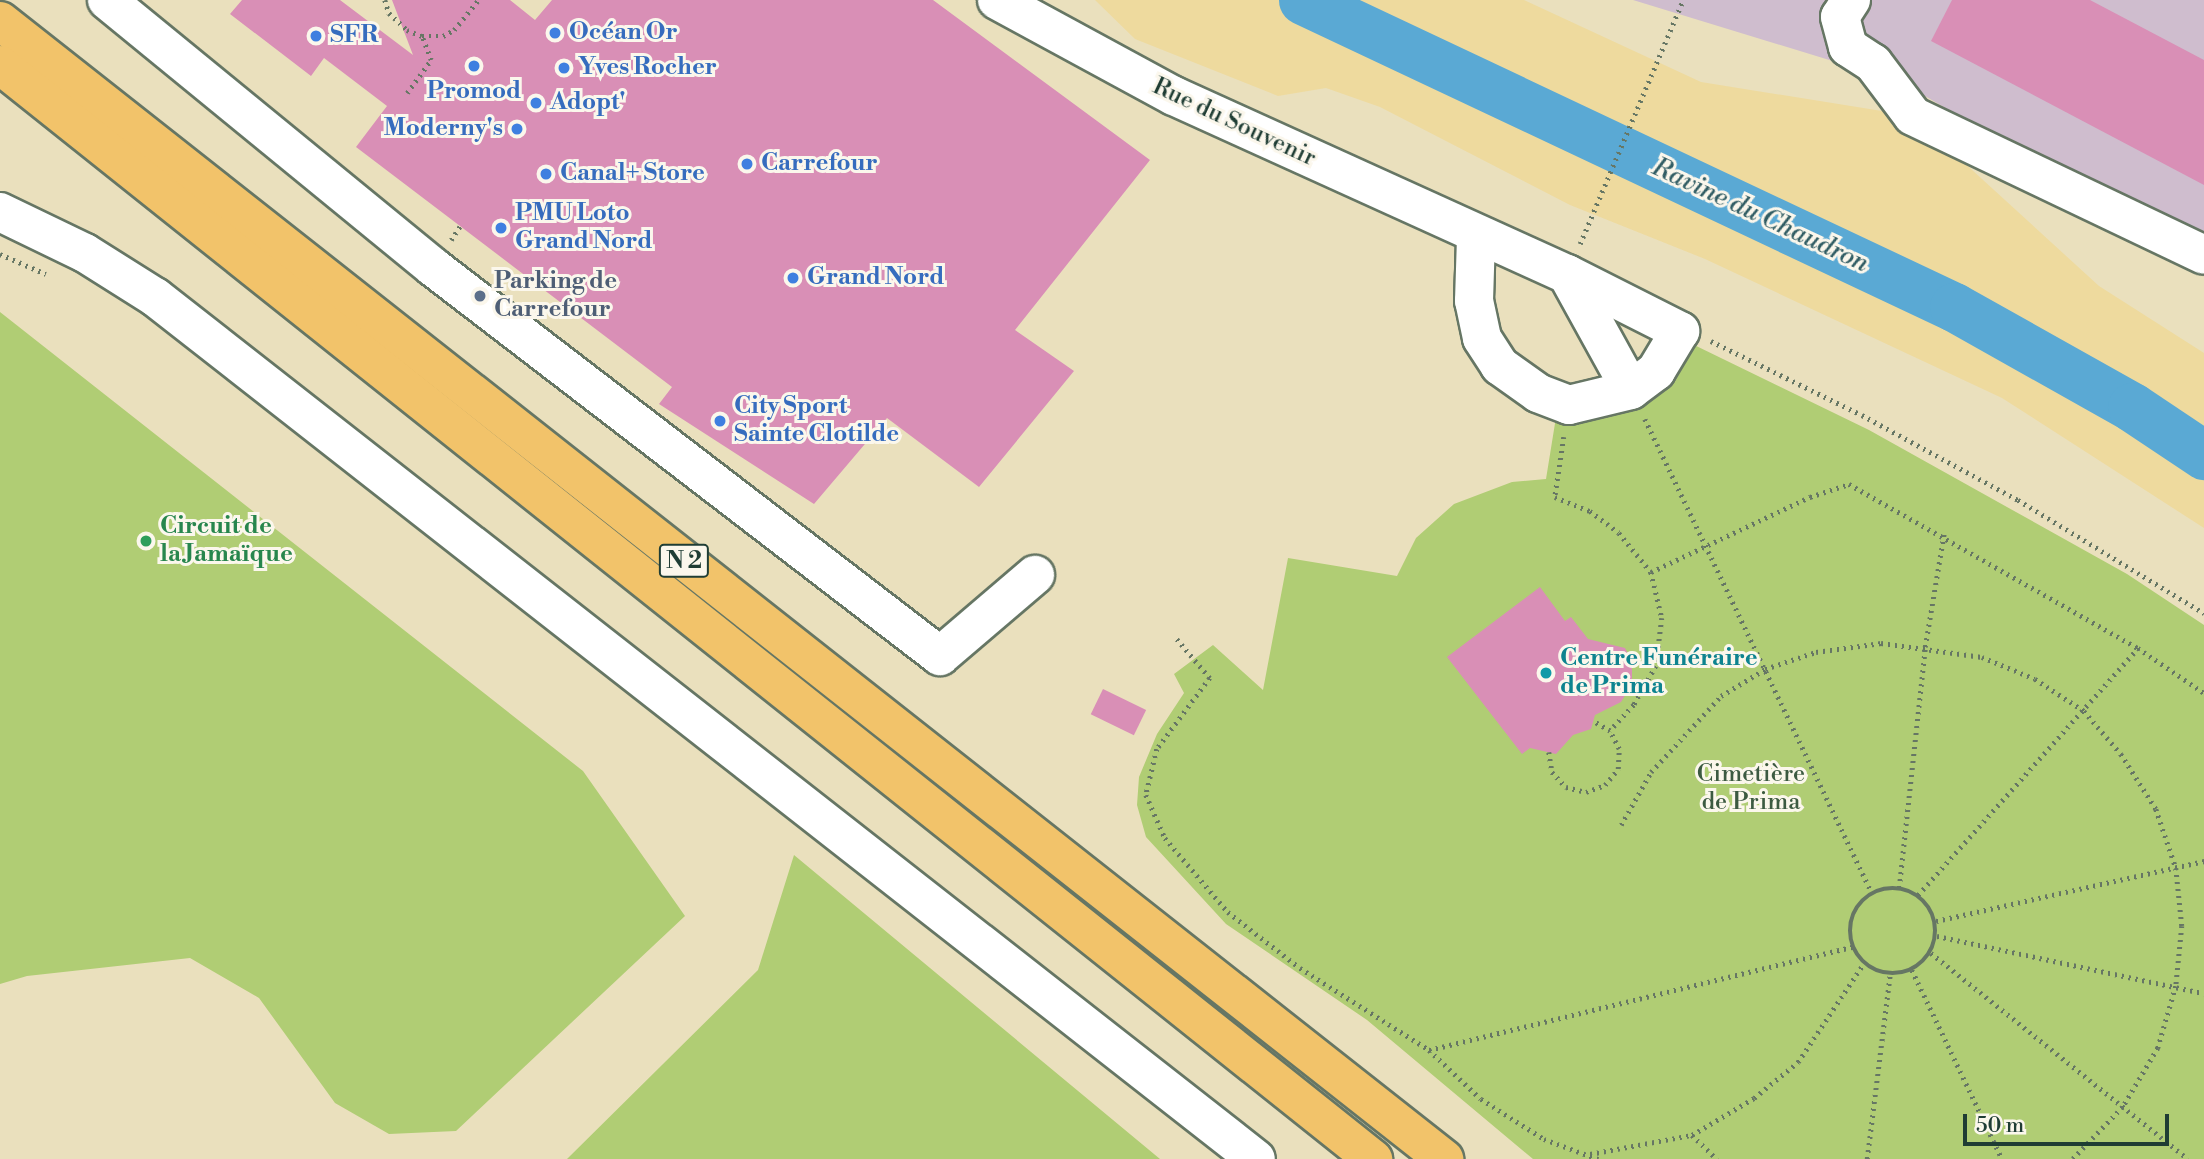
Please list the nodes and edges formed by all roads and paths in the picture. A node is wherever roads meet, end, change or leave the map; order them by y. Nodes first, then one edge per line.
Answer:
1 (107, 0) edge
2 (385, 0) edge
3 (478, 0) edge
4 (997, 0) edge
5 (1683, 0) edge
6 (1851, 0) edge
7 (0, 21) edge
8 (422, 36) junction
9 (0, 65) edge
10 (407, 93) dead end
11 (0, 212) edge
12 (1476, 236) junction
13 (2204, 255) edge
14 (1567, 274) junction
15 (1680, 331) junction
16 (1631, 390) junction
17 (1569, 405) junction
18 (1944, 534) junction
19 (1708, 548) junction
20 (1651, 572) junction
21 (1035, 575) dead end
22 (2204, 613) edge
23 (1177, 639) dead end
24 (1925, 647) junction
25 (2138, 648) junction
26 (1765, 669) junction
27 (2204, 693) edge
28 (2084, 711) junction
29 (1593, 721) dead end
30 (1610, 731) junction
31 (1549, 752) dead end
32 (1621, 825) dead end
33 (2204, 861) edge
34 (2176, 868) junction
35 (1899, 888) junction
36 (1872, 893) junction
37 (1918, 895) junction
38 (1936, 921) junction
39 (1937, 936) junction
40 (1853, 947) junction
41 (1931, 953) junction
42 (1864, 964) junction
43 (1912, 970) junction
44 (1890, 975) junction
45 (2176, 986) junction
46 (2204, 993) edge
47 (1429, 1050) junction
48 (2123, 1107) junction
49 (1692, 1135) junction
50 (1590, 1154) junction
51 (1256, 1159) edge
52 (1373, 1159) edge
53 (1444, 1159) edge
54 (1598, 1159) edge
55 (1717, 1159) edge
56 (1867, 1159) edge
57 (2002, 1159) edge
58 (2073, 1159) edge
59 (2188, 1159) edge

1 - 21 street
2 - 8 path
3 - 8 path
4 - 12 street, Rue du Souvenir
5 - 14 path
6 - 13 street
7 - 53 highway, N 2
8 - 10 path
9 - 52 highway, N 2
11 - 51 street
12 - 14 street, Rue du Souvenir
12 - 17 street
14 - 15 street, Rue du Souvenir
14 - 16 street
15 - 16 street
15 - 22 path
16 - 17 street
16 - 19 path
17 - 20 path
18 - 19 path
18 - 24 path
18 - 25 path
19 - 20 path
19 - 26 path
20 - 30 path
23 - 47 path
24 - 26 path
24 - 28 path
24 - 35 path
25 - 27 path
25 - 28 path
26 - 32 path
26 - 36 path
28 - 34 path
28 - 37 path
29 - 30 path
30 - 31 path
33 - 34 path
34 - 38 path
34 - 45 path
35 - 36 path
35 - 37 path
36 - 40 path
37 - 38 path
38 - 39 path
39 - 41 path
39 - 45 path
40 - 42 path
40 - 47 path
41 - 43 path
41 - 48 path
42 - 44 path
42 - 49 path
43 - 44 path
43 - 57 path
44 - 56 path
45 - 46 path
45 - 48 path
47 - 50 path
48 - 58 path
48 - 59 path
49 - 50 path
49 - 55 path
50 - 54 path

